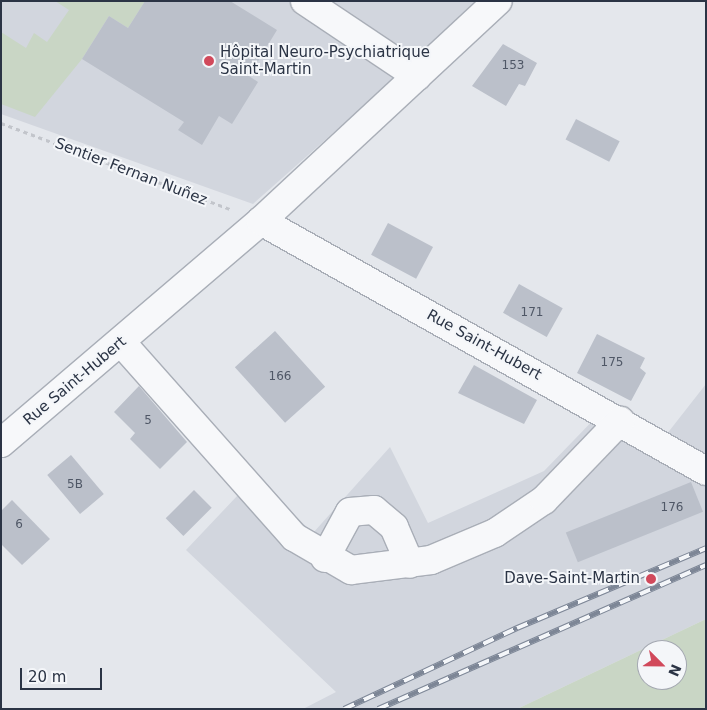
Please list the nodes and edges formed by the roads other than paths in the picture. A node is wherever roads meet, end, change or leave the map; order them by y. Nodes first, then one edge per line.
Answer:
1 (306, 1) edge
2 (498, 1) edge
3 (417, 76) junction
4 (261, 221) junction
5 (121, 342) junction
6 (620, 421) junction
7 (1, 443) edge
8 (706, 471) edge
9 (325, 558) junction
10 (410, 564) junction

1 - 3 street
2 - 3 street, Rue Saint-Hubert
3 - 4 street, Rue Saint-Hubert
4 - 5 street, Rue Saint-Hubert
4 - 6 street, Rue Saint-Hubert
5 - 7 street, Rue Saint-Hubert
5 - 9 street
6 - 8 street, Rue Saint-Hubert
6 - 10 street
9 - 10 street
9 - 10 street

